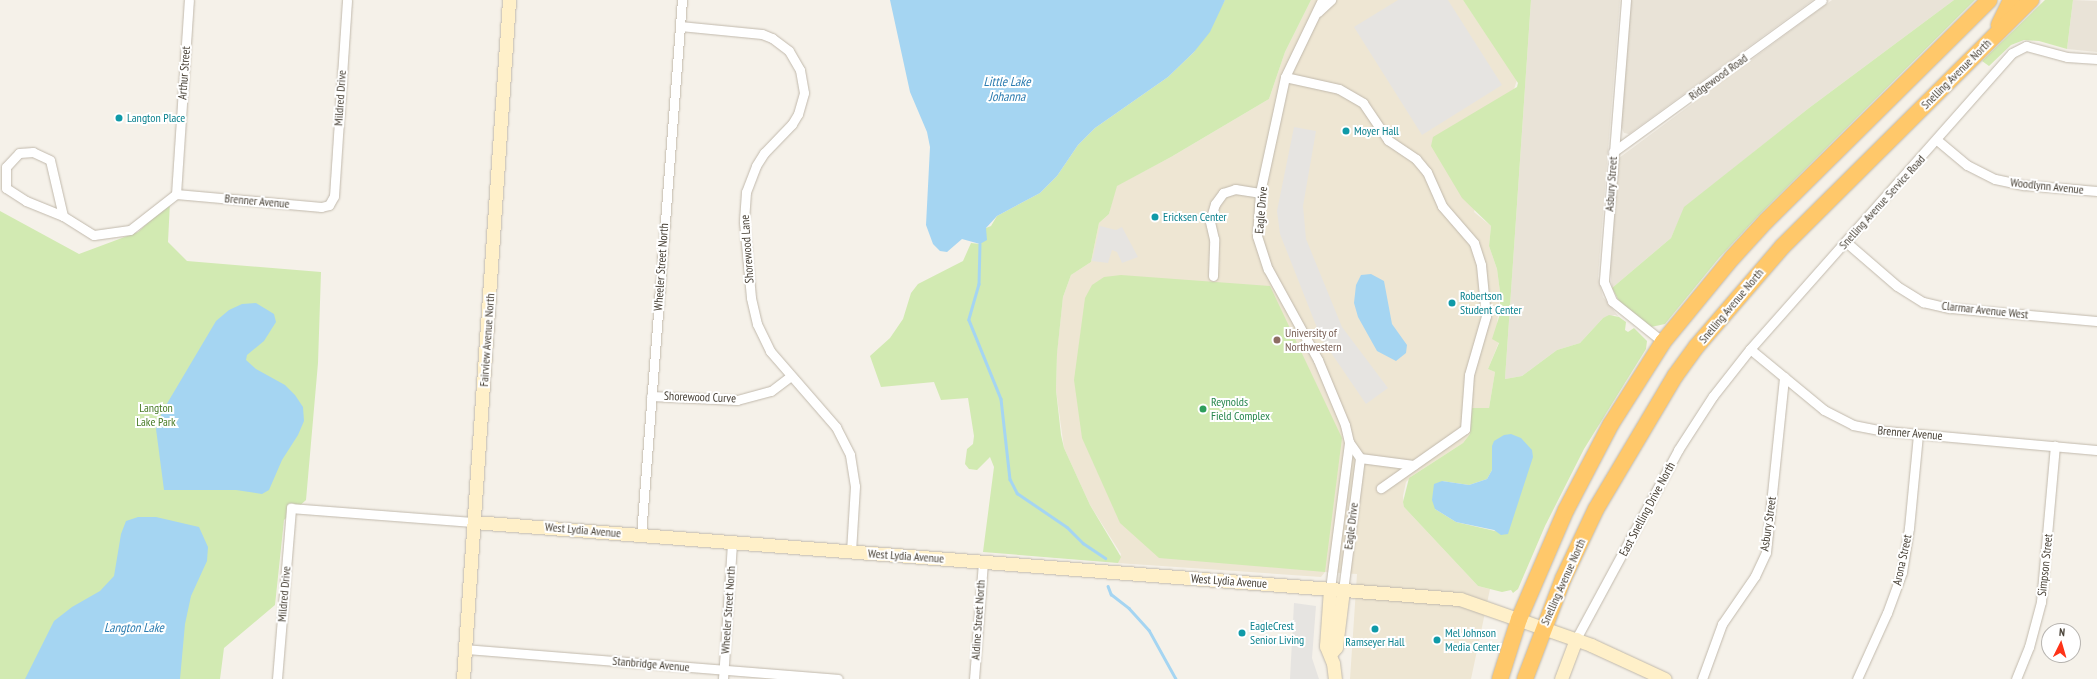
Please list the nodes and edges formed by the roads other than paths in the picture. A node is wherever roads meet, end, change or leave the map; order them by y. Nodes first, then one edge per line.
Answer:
1 (189, 0) edge
2 (347, 0) edge
3 (509, 0) edge
4 (682, 0) edge
5 (1322, 0) edge
6 (1331, 0) edge
7 (1626, 0) edge
8 (1822, 0) edge
9 (1989, 0) edge
10 (2011, 0) edge
11 (2031, 0) edge
12 (1315, 15) junction
13 (680, 26) junction
14 (1989, 42) junction
15 (2097, 59) edge
16 (1285, 77) junction
17 (1937, 140) junction
18 (1613, 152) junction
19 (2097, 191) edge
20 (1260, 193) junction
21 (176, 194) junction
22 (334, 196) joint
23 (63, 216) junction
24 (1846, 242) junction
25 (1213, 276) dead end
26 (2097, 321) edge
27 (1662, 342) junction
28 (1750, 349) junction
29 (791, 376) junction
30 (1784, 377) junction
31 (651, 396) junction
32 (1918, 434) junction
33 (1349, 442) junction
34 (2056, 446) junction
35 (2097, 450) edge
36 (1360, 458) junction
37 (1414, 465) junction
38 (1381, 488) dead end
39 (290, 508) joint
40 (474, 522) junction
41 (641, 535) junction
42 (732, 542) junction
43 (851, 551) junction
44 (983, 562) junction
45 (1337, 589) junction
46 (1519, 619) junction
47 (1543, 628) junction
48 (1576, 639) junction
49 (465, 649) junction
50 (724, 675) edge
51 (277, 679) edge
52 (463, 679) edge
53 (838, 679) edge
54 (974, 679) edge
55 (1335, 679) edge
56 (1500, 679) edge
57 (1525, 679) edge
58 (1561, 679) edge
59 (1664, 679) edge
60 (1702, 679) edge
61 (1857, 679) edge
62 (2016, 679) edge

1 - 21 street, Arthur Street
2 - 22 street, Mildred Drive
3 - 40 street, Fairview Avenue North
4 - 13 street, Wheeler Street North
5 - 12 street, Eagle Drive
6 - 12 street, Eagle Drive
7 - 18 street, Asbury Street
8 - 18 street, Ridgewood Road
9 - 27 highway
10 - 14 highway
11 - 14 highway, Snelling Avenue North
12 - 16 street, Eagle Drive
13 - 29 street, Shorewood Lane
13 - 31 street, Wheeler Street North
14 - 47 highway, Snelling Avenue North
15 - 17 street, Snelling Avenue Service Road
16 - 20 street, Eagle Drive
16 - 37 street
17 - 19 street, Woodlynn Avenue
17 - 24 street, Snelling Avenue Service Road
18 - 27 street, Asbury Street
20 - 25 street
20 - 33 street, Eagle Drive
21 - 22 street, Brenner Avenue
21 - 23 street
23 - 23 street
24 - 26 street, Clarmar Avenue West
24 - 28 street, Snelling Avenue Service Road
27 - 46 highway
28 - 30 street, Brenner Avenue
28 - 48 street, East Snelling Drive North
29 - 31 street, Shorewood Curve
29 - 43 street, Shorewood Lane
30 - 32 street, Brenner Avenue
30 - 60 street, Asbury Street
31 - 41 street, Wheeler Street North
32 - 34 street, Brenner Avenue
32 - 61 street, Arona Street
33 - 36 street, Eagle Drive
33 - 45 street, Eagle Drive
34 - 35 street, Brenner Avenue
34 - 62 street, Simpson Street
36 - 37 street
36 - 45 street, Eagle Drive
37 - 38 street
39 - 40 street, West Lydia Avenue
39 - 51 street, Mildred Drive
40 - 41 street, West Lydia Avenue
40 - 49 street, Fairview Avenue North
41 - 42 street, West Lydia Avenue
42 - 43 street, West Lydia Avenue
42 - 50 street, Wheeler Street North
43 - 44 street, West Lydia Avenue
44 - 45 street, West Lydia Avenue
44 - 54 street, Aldine Street North
45 - 46 street, West Lydia Avenue
45 - 55 street
46 - 47 street, West Lydia Avenue
46 - 56 highway
47 - 48 street, West Lydia Avenue
47 - 57 highway, Snelling Avenue North
48 - 58 street, East Snelling Drive North
48 - 59 street
49 - 50 street, Stanbridge Avenue
49 - 52 street, Fairview Avenue North
50 - 53 street, Stanbridge Avenue

